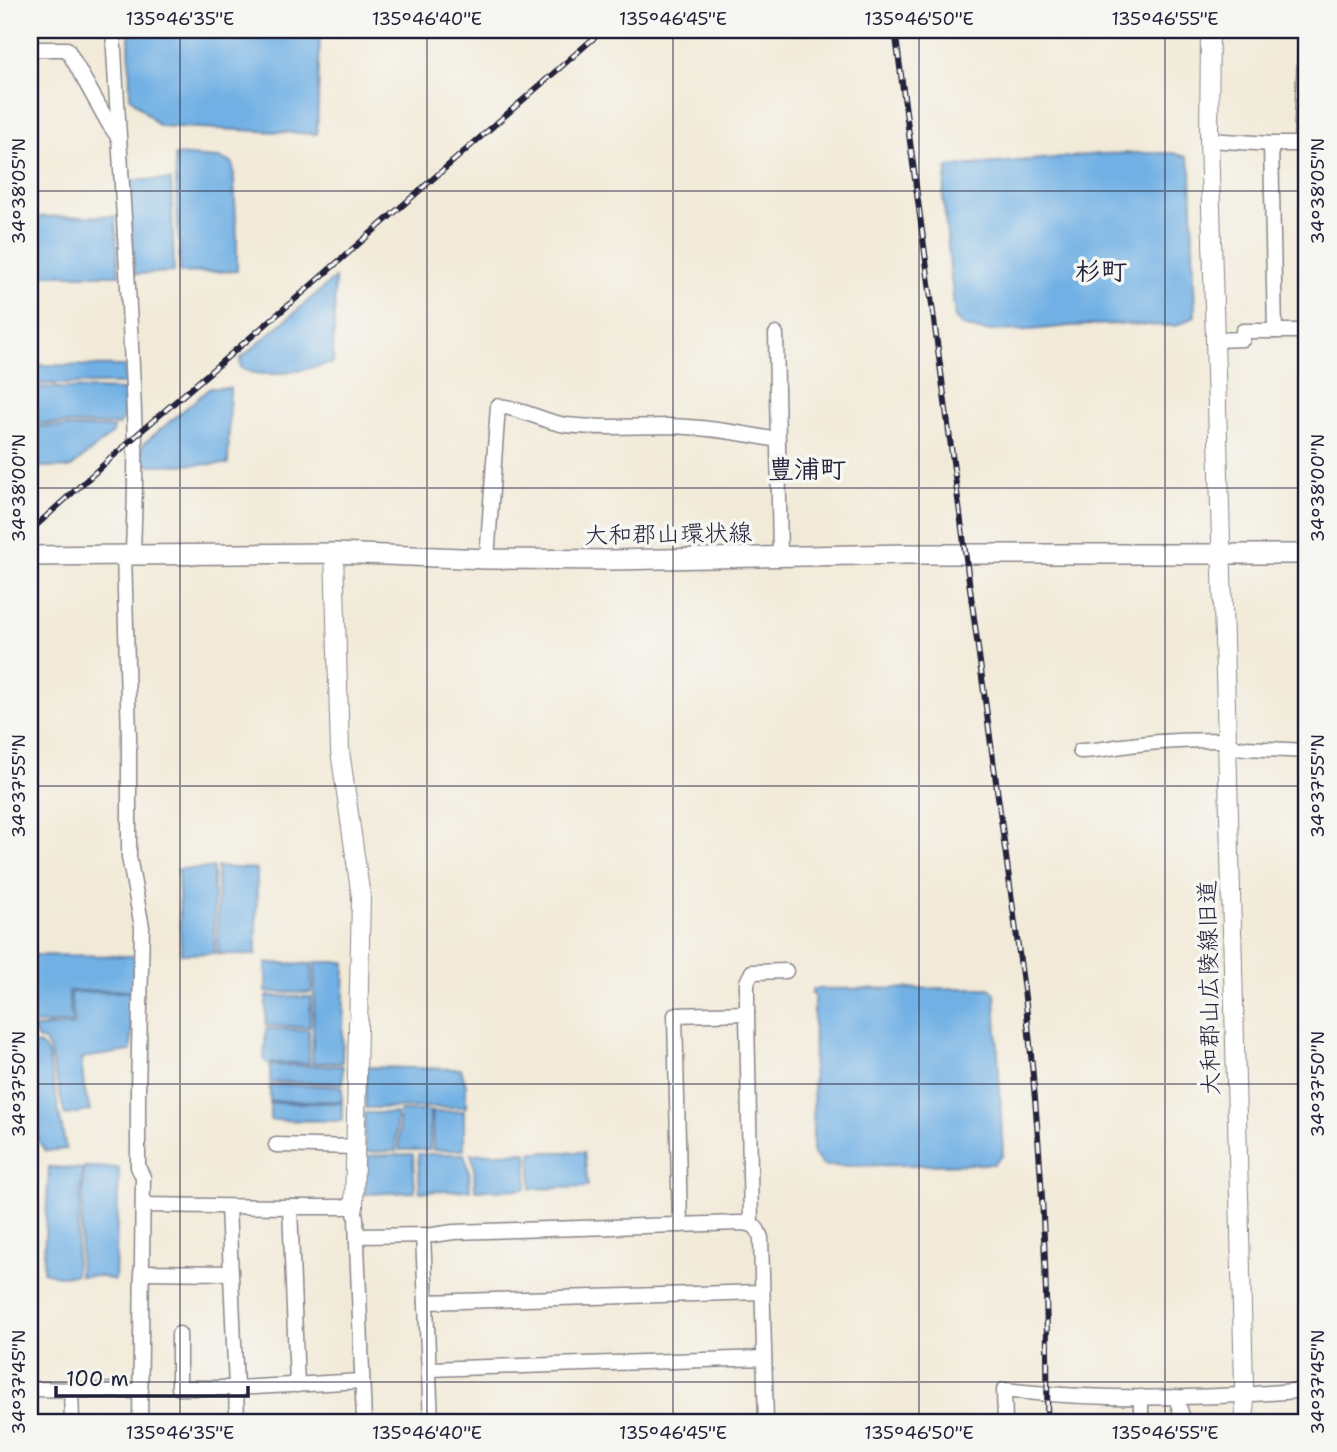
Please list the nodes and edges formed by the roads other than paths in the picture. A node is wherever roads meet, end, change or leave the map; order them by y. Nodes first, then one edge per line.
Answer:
1 (113, 30) edge
2 (1210, 30) edge
3 (1306, 35) edge
4 (30, 49) edge
5 (119, 139) junction
6 (1209, 140) junction
7 (1271, 144) junction
8 (1304, 144) edge
9 (1275, 331) junction
10 (1307, 331) edge
11 (776, 334) dead end
12 (1215, 340) junction
13 (777, 440) junction
14 (334, 553) junction
15 (1222, 553) junction
16 (129, 554) junction
17 (1307, 554) edge
18 (30, 556) edge
19 (780, 557) junction
20 (487, 559) junction
21 (1227, 744) junction
22 (1080, 751) dead end
23 (1307, 751) edge
24 (786, 971) dead end
25 (747, 1013) junction
26 (276, 1145) dead end
27 (355, 1147) junction
28 (142, 1205) junction
29 (228, 1207) junction
30 (354, 1207) junction
31 (290, 1208) junction
32 (751, 1224) junction
33 (680, 1225) junction
34 (423, 1235) junction
35 (357, 1236) junction
36 (141, 1272) junction
37 (231, 1273) junction
38 (762, 1292) junction
39 (426, 1302) junction
40 (179, 1334) dead end
41 (764, 1358) junction
42 (429, 1369) junction
43 (362, 1381) junction
44 (297, 1385) junction
45 (236, 1388) junction
46 (30, 1389) edge
47 (71, 1390) junction
48 (1307, 1390) edge
49 (141, 1391) junction
50 (1244, 1395) junction
51 (1141, 1397) junction
52 (1176, 1397) junction
53 (72, 1422) edge
54 (140, 1422) edge
55 (237, 1422) edge
56 (364, 1422) edge
57 (431, 1422) edge
58 (766, 1422) edge
59 (1005, 1422) edge
60 (1141, 1422) edge
61 (1184, 1422) edge
62 (1245, 1422) edge

1 - 5 street
2 - 6 street, 大和郡山広陵線旧道
3 - 8 street
4 - 5 street
5 - 16 street
6 - 7 street
6 - 12 street, 大和郡山広陵線旧道
7 - 8 street
7 - 9 street
9 - 10 street
9 - 12 street
11 - 13 street
12 - 15 street, 大和郡山広陵線旧道
13 - 19 street
13 - 20 street
14 - 16 main road, 大和郡山環状線
14 - 20 main road, 大和郡山環状線
14 - 27 street
15 - 17 main road, 大和郡山環状線
15 - 19 main road, 大和郡山環状線
15 - 21 street, 大和郡山広陵線旧道
16 - 18 main road, 大和郡山環状線
16 - 28 street
19 - 20 main road, 大和郡山環状線
21 - 22 street
21 - 23 street
21 - 50 street, 大和郡山広陵線旧道
24 - 25 street
25 - 32 street
25 - 33 street
26 - 27 street
27 - 30 street
28 - 29 street
28 - 36 street
29 - 31 street
29 - 37 street
30 - 31 street
30 - 35 street
31 - 44 street
32 - 33 street
32 - 38 street
33 - 34 street
34 - 35 street
34 - 39 street
35 - 43 street
36 - 37 street
36 - 49 street
37 - 45 street
38 - 39 street
38 - 41 street
39 - 42 street
40 - 45 street
41 - 42 street
41 - 58 street
42 - 57 street
43 - 44 street
43 - 56 street
44 - 45 street
45 - 55 street
46 - 47 street
47 - 49 street
47 - 53 street
48 - 50 street
49 - 54 street
50 - 52 street
50 - 62 street, 大和郡山広陵線旧道
51 - 52 street
51 - 59 street
51 - 60 street
52 - 61 street

